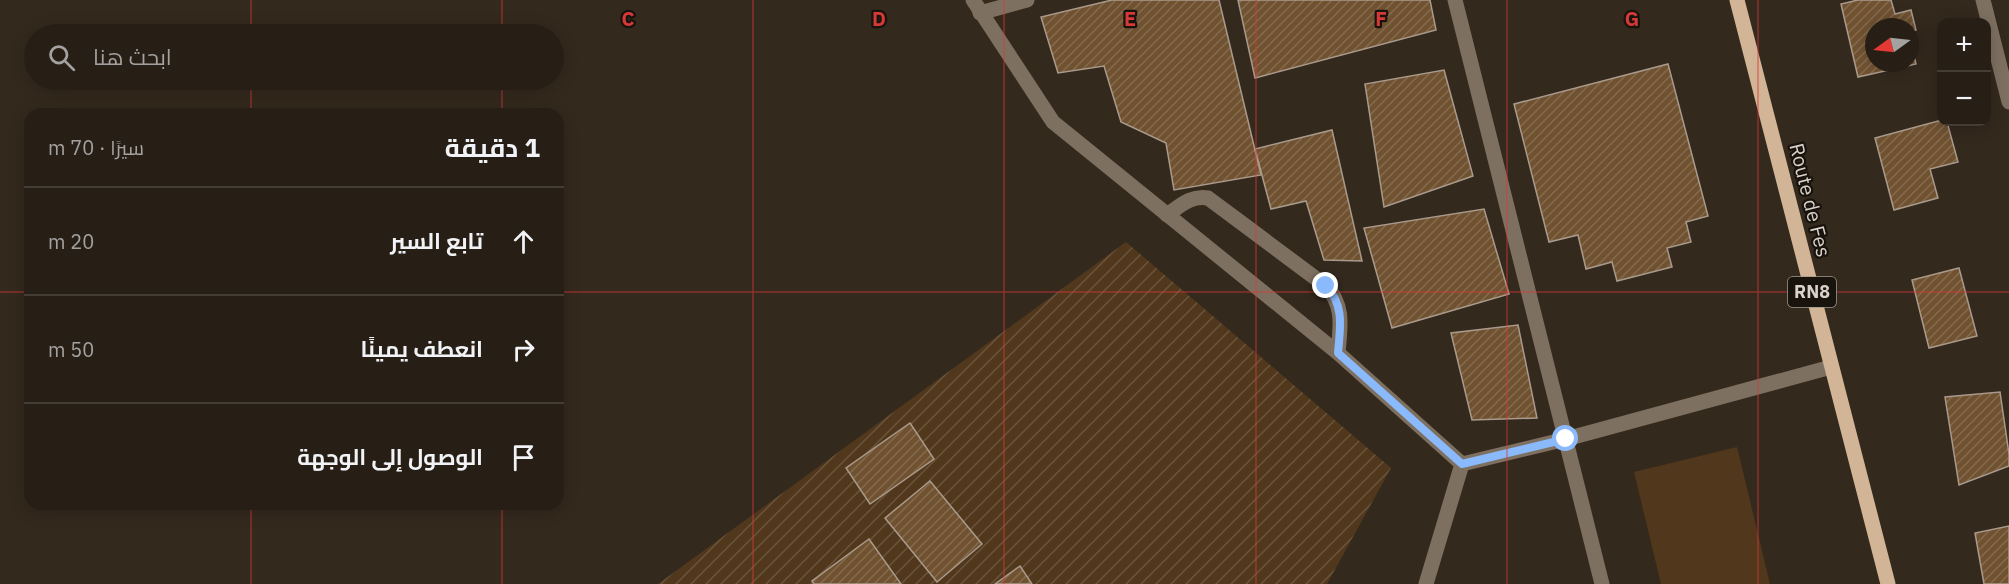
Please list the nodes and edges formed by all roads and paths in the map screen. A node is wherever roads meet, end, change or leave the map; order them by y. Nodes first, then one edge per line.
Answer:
1 (1027, 0) edge
2 (1455, 0) edge
3 (1737, 0) edge
4 (1983, 0) edge
5 (977, 6) edge
6 (2009, 102) edge
7 (1167, 215) junction
8 (1338, 353) junction
9 (1831, 367) junction
10 (1566, 439) junction
11 (1462, 464) junction
12 (1426, 584) edge
13 (1602, 584) edge
14 (1888, 584) edge

1 - 5 street
2 - 10 street
3 - 9 main road, Route de Fes / RN8
4 - 6 street
5 - 7 street
7 - 8 street
7 - 8 street
8 - 11 street
9 - 10 street
9 - 14 main road, Route de Fes / RN8
10 - 11 street
10 - 13 street
11 - 12 street

